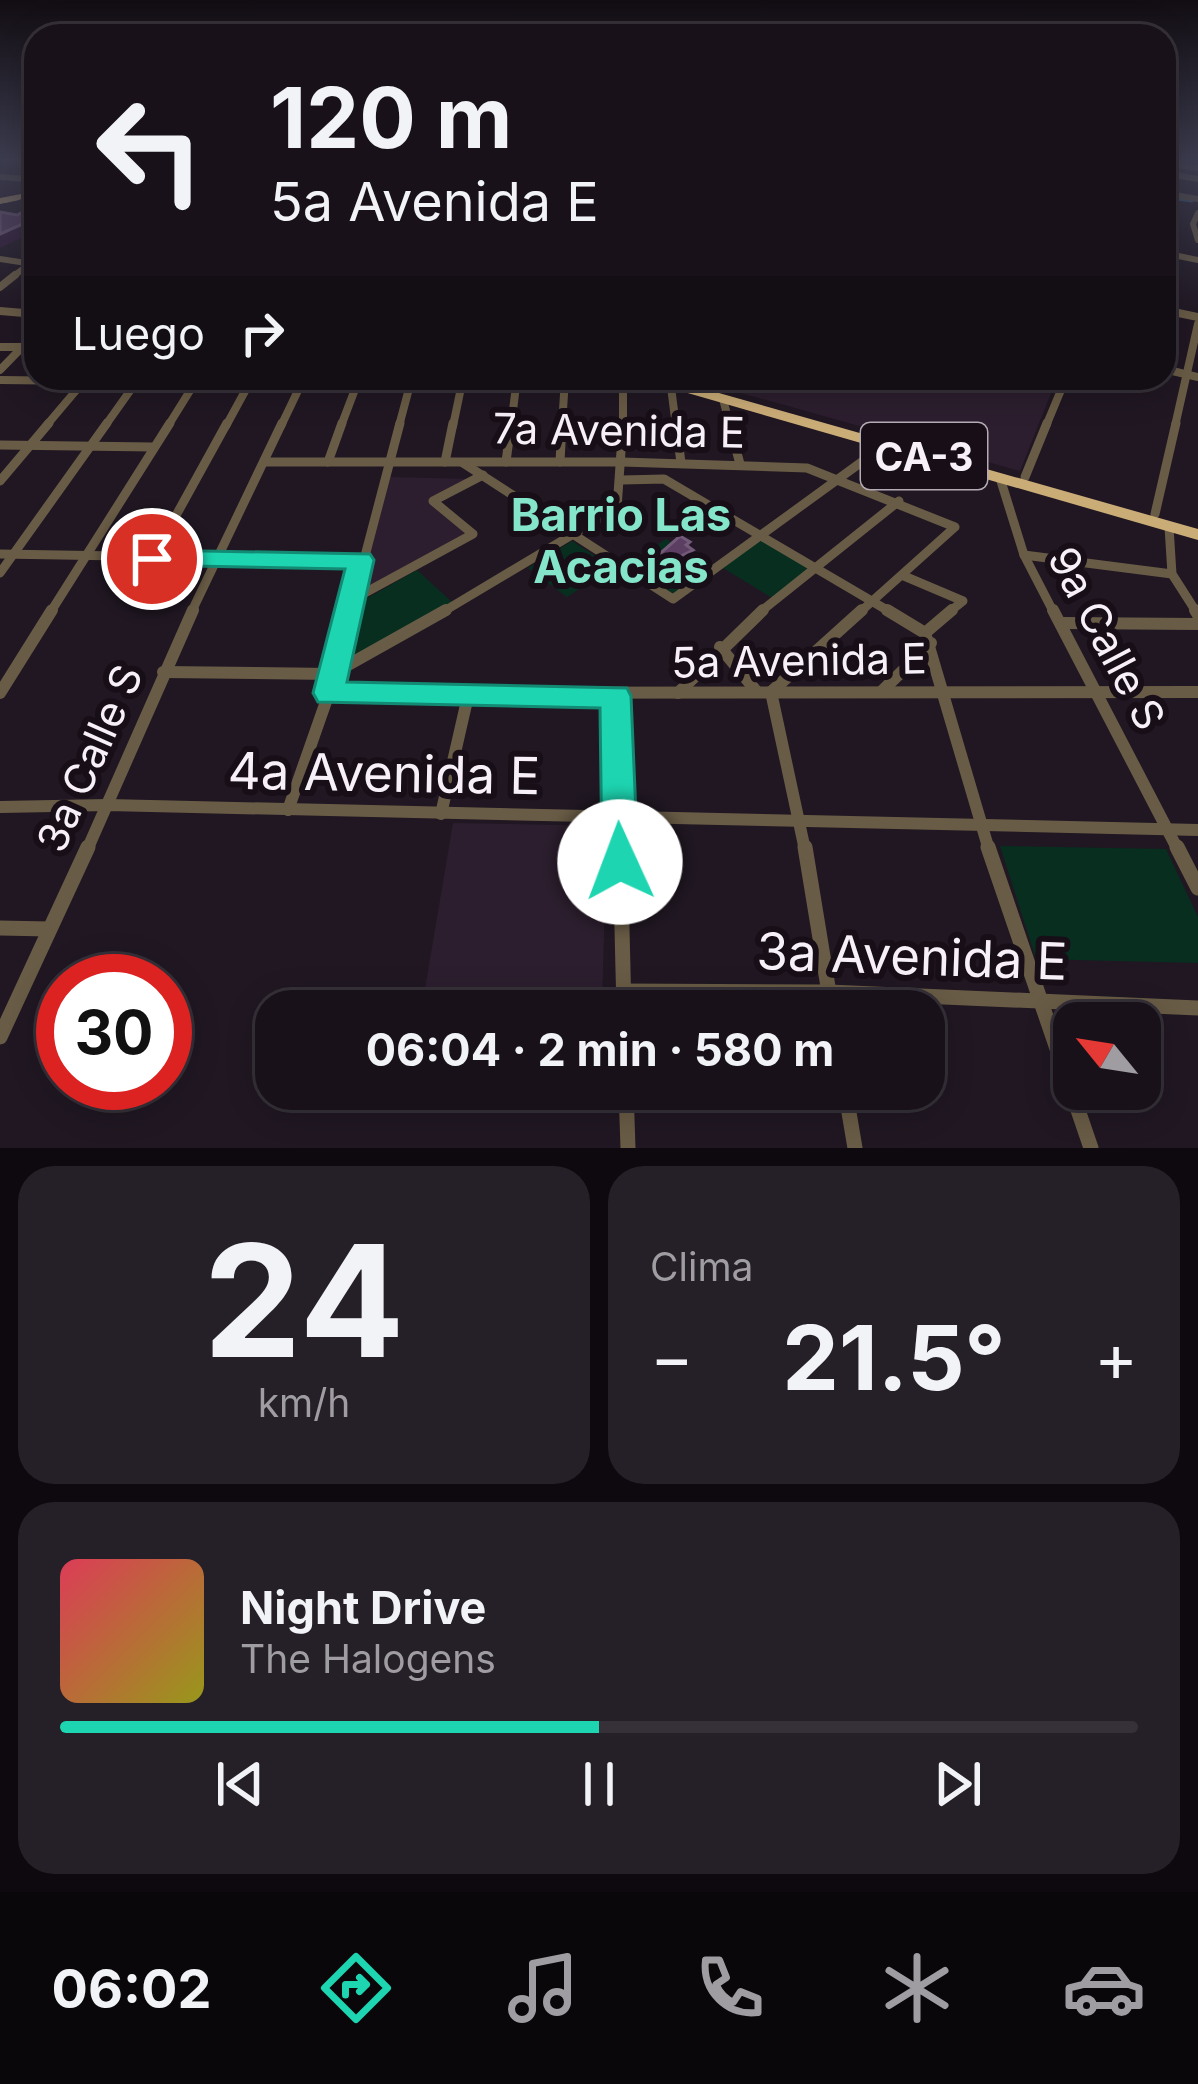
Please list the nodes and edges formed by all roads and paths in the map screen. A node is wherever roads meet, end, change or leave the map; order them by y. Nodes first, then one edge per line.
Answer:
1 (1198, 320) edge
2 (1196, 342) edge
3 (0, 347) edge
4 (22, 347) joint
5 (0, 370) edge
6 (1176, 372) edge
7 (1186, 374) junction
8 (1198, 377) edge
9 (75, 390) edge
10 (130, 390) edge
11 (190, 390) edge
12 (246, 390) edge
13 (299, 390) edge
14 (355, 390) edge
15 (408, 390) edge
16 (460, 390) edge
17 (515, 390) edge
18 (563, 390) edge
19 (622, 390) edge
20 (678, 390) edge
21 (720, 390) edge
22 (723, 390) edge
23 (723, 390) edge
24 (1061, 390) edge
25 (0, 445) edge
26 (30, 445) junction
27 (885, 445) junction
28 (89, 446) junction
29 (153, 447) junction
30 (266, 462) junction
31 (328, 462) junction
32 (388, 462) junction
33 (445, 462) junction
34 (462, 462) junction
35 (506, 462) junction
36 (560, 462) junction
37 (622, 462) junction
38 (681, 463) junction
39 (740, 464) junction
40 (483, 476) junction
41 (1024, 477) junction
42 (840, 478) junction
43 (1000, 478) junction
44 (622, 480) junction
45 (0, 481) edge
46 (899, 501) junction
47 (1154, 514) junction
48 (1169, 526) junction
49 (1198, 530) edge
50 (573, 535) junction
51 (762, 536) junction
52 (6, 554) edge
53 (1024, 555) junction
54 (82, 559) junction
55 (152, 559) junction
56 (218, 560) junction
57 (361, 560) junction
58 (817, 567) junction
59 (0, 573) edge
60 (1172, 574) junction
61 (904, 576) junction
62 (350, 601) junction
63 (876, 601) junction
64 (1198, 615) edge
65 (1061, 623) junction
66 (1198, 625) edge
67 (928, 638) junction
68 (720, 647) junction
69 (163, 672) junction
70 (332, 674) junction
71 (1098, 690) junction
72 (945, 691) junction
73 (764, 692) junction
74 (882, 692) junction
75 (1198, 692) edge
76 (329, 693) junction
77 (678, 693) junction
78 (0, 694) edge
79 (468, 696) junction
80 (616, 696) junction
81 (108, 805) junction
82 (0, 807) edge
83 (288, 810) junction
84 (441, 814) junction
85 (619, 818) junction
86 (801, 823) junction
87 (981, 827) junction
88 (1168, 829) junction
89 (1198, 830) edge
90 (1198, 888) edge
91 (0, 928) edge
92 (49, 929) junction
93 (623, 990) edge
94 (829, 990) edge
95 (945, 999) edge
96 (1041, 1004) junction
97 (1198, 1008) edge
98 (0, 1036) edge
99 (627, 1110) edge
100 (849, 1110) edge
101 (628, 1148) edge
102 (855, 1148) edge
103 (1091, 1148) edge

1 - 2 street
2 - 7 street
3 - 4 street
4 - 5 street
6 - 7 street
7 - 8 street
7 - 47 street
9 - 26 street
10 - 28 street
11 - 29 street
12 - 55 street
13 - 30 street, 3a Calle S
14 - 31 street
15 - 32 street
16 - 33 street
17 - 35 street
18 - 36 street
19 - 37 street
20 - 38 street
21 - 39 street
22 - 41 highway, CA-3
23 - 27 highway, CA-3
24 - 41 street
25 - 26 street
26 - 28 street
26 - 45 street
27 - 42 street
27 - 43 highway, CA-3
28 - 29 street
28 - 52 street
29 - 54 street
30 - 31 street, 7a Avenida E
30 - 56 street, 3a Calle S
31 - 32 street, 7a Avenida E
32 - 33 street, 7a Avenida E
32 - 57 street
33 - 34 street, 7a Avenida E
34 - 35 street, 7a Avenida E
34 - 40 street
35 - 36 street, 7a Avenida E
36 - 37 street, 7a Avenida E
37 - 38 street, 7a Avenida E
37 - 44 street
38 - 39 street, 7a Avenida E
39 - 42 street, 7a Avenida E
40 - 50 street
40 - 62 street
41 - 47 highway, CA-3
42 - 46 street, 7a Avenida E
42 - 51 street
43 - 48 highway, CA-3
43 - 53 street, 9a Calle S
44 - 50 street
44 - 51 street
46 - 58 street
46 - 61 street, 7a Avenida E
47 - 49 highway, CA-3
48 - 49 highway, CA-3
48 - 60 street
50 - 51 street
50 - 70 street
51 - 58 street
52 - 54 street
52 - 59 street
53 - 60 street
53 - 65 street, 9a Calle S
54 - 55 street
54 - 78 street
55 - 56 street
56 - 57 street
56 - 69 street, 3a Calle S
57 - 62 street
58 - 63 street
58 - 68 street
60 - 64 street
61 - 63 street
61 - 67 street
62 - 70 street
63 - 67 street
63 - 73 street
65 - 66 street
65 - 71 street, 9a Calle S
67 - 72 street
67 - 74 street
68 - 73 street
68 - 77 street
69 - 70 street
69 - 81 street, 3a Calle S
70 - 76 street
71 - 72 street, 5a Avenida E
71 - 75 street, 5a Avenida E
71 - 88 street, 9a Calle S
72 - 74 street, 5a Avenida E
72 - 87 street
73 - 74 street, 5a Avenida E
73 - 77 street, 5a Avenida E
73 - 86 street
76 - 79 street, 5a Avenida E
76 - 83 street
77 - 80 street, 5a Avenida E
79 - 80 street, 5a Avenida E
79 - 84 street
80 - 85 street
81 - 82 street, 4a Avenida E
81 - 83 street, 4a Avenida E
81 - 92 street, 3a Calle S
83 - 84 street, 4a Avenida E
84 - 85 street, 4a Avenida E
85 - 86 street, 4a Avenida E
85 - 93 street
86 - 87 street, 4a Avenida E
86 - 94 street
87 - 88 street, 4a Avenida E
87 - 96 street
88 - 89 street, 4a Avenida E
88 - 90 street, 9a Calle S
91 - 92 street
92 - 98 street, 3a Calle S
95 - 96 street, 3a Avenida E
96 - 97 street, 3a Avenida E
96 - 103 street
99 - 101 street
100 - 102 street

